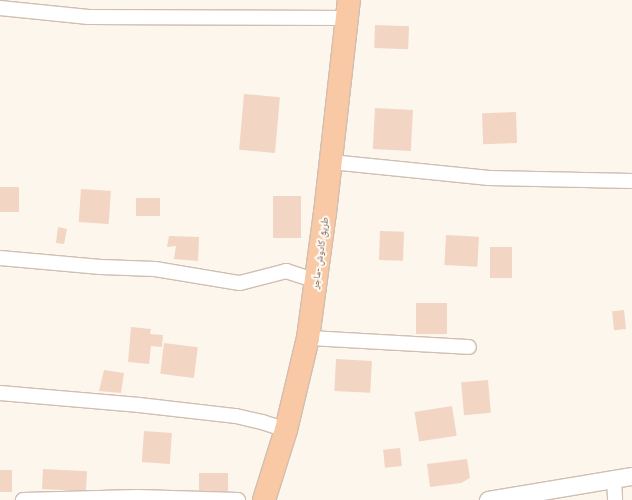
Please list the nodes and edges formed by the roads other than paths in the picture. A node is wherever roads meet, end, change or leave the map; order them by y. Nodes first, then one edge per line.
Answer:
1 (0, 8) edge
2 (348, 9) edge
3 (331, 162) junction
4 (632, 181) edge
5 (0, 258) edge
6 (316, 281) junction
7 (308, 338) junction
8 (469, 347) dead end
9 (0, 393) edge
10 (286, 430) junction
11 (632, 476) edge
12 (614, 479) junction
13 (23, 500) edge
14 (238, 500) edge
15 (264, 500) edge
16 (488, 500) edge
17 (615, 500) edge

1 - 2 street
2 - 3 highway, طريق كادوش -ماجر
3 - 4 street
3 - 6 highway, طريق كادوش -ماجر
5 - 6 street
6 - 7 highway, طريق كادوش -ماجر
7 - 8 street
7 - 10 highway, طريق كادوش -ماجر
9 - 10 street
10 - 15 highway, طريق كادوش -ماجر
11 - 12 street
12 - 16 street
12 - 17 street
13 - 14 street

